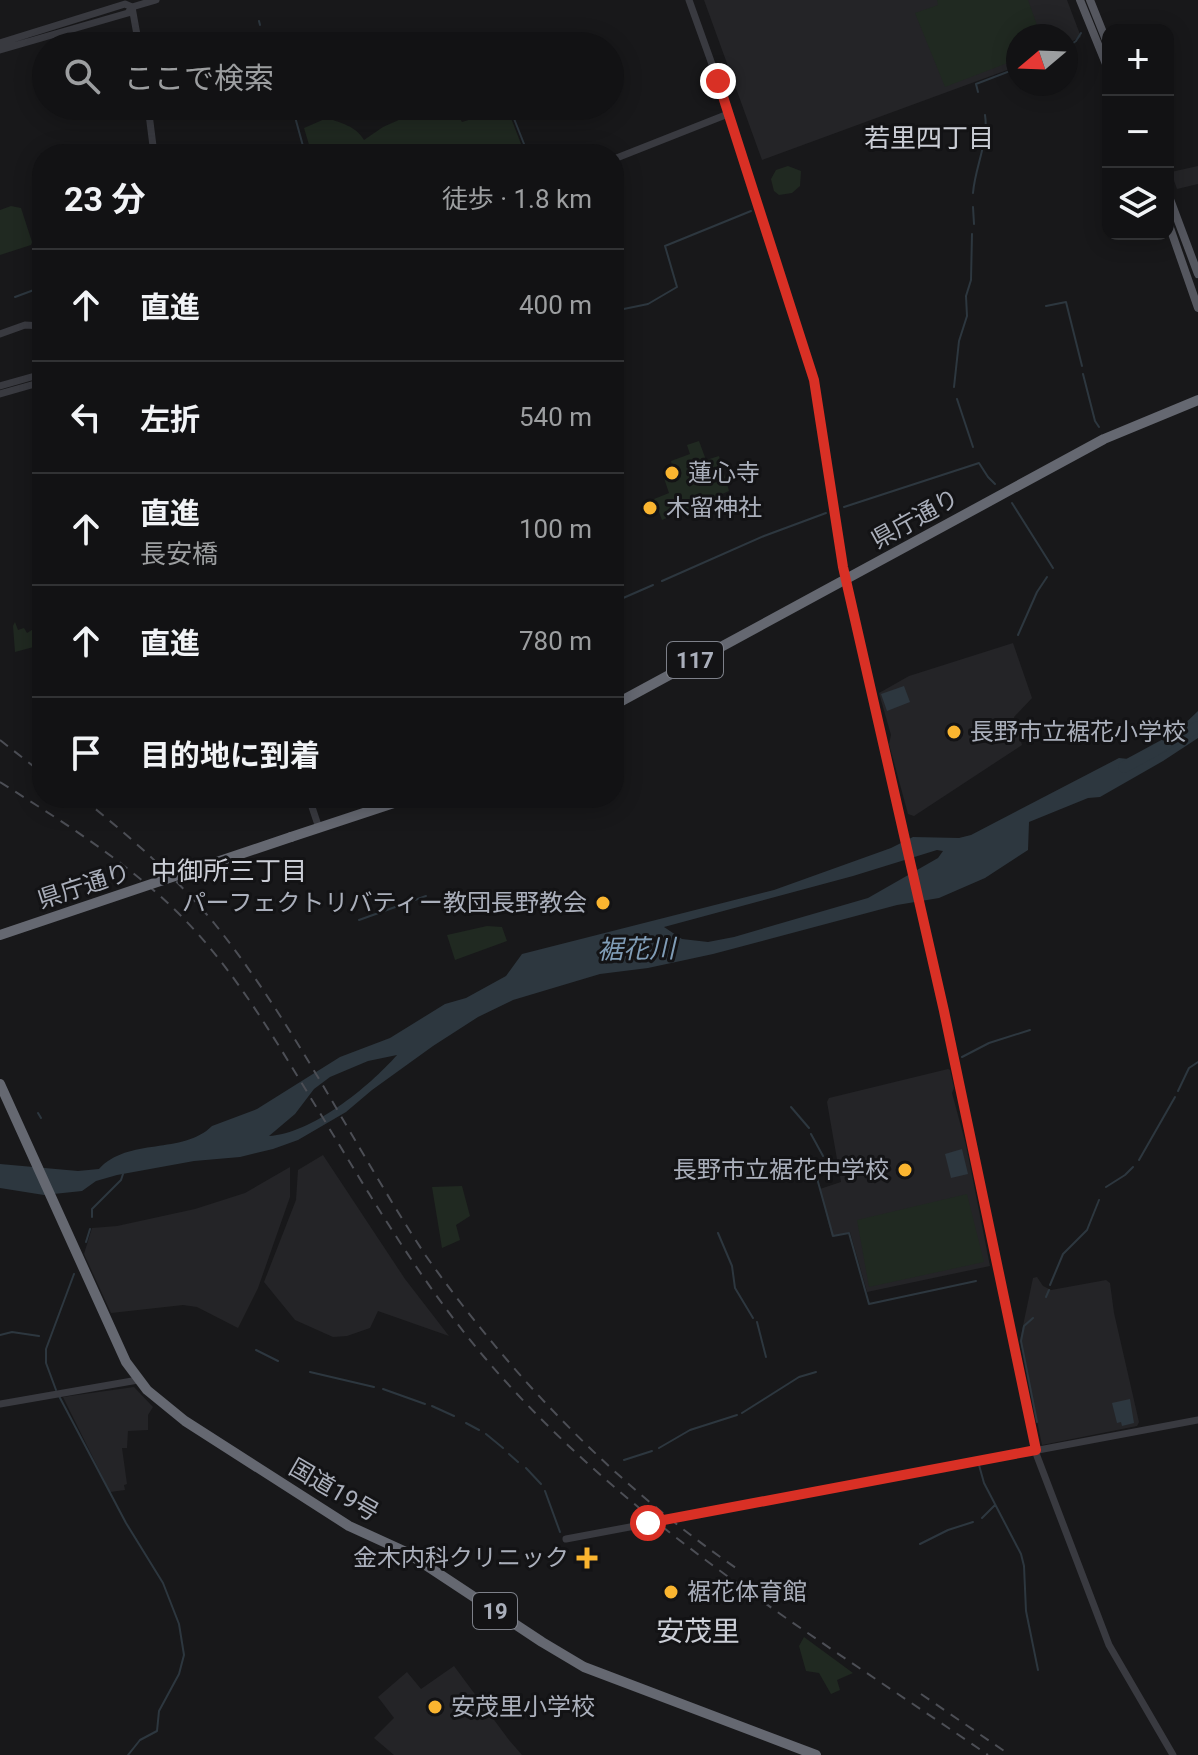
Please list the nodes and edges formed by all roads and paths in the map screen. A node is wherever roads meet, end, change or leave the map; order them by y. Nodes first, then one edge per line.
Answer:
1 (156, 0) edge
2 (689, 0) edge
3 (1080, 0) edge
4 (1090, 0) edge
5 (132, 7) junction
6 (1102, 30) edge
7 (35, 32) edge
8 (62, 32) edge
9 (136, 32) edge
10 (32, 33) edge
11 (32, 41) edge
12 (0, 43) edge
13 (0, 50) edge
14 (1102, 54) edge
15 (728, 114) junction
16 (150, 120) edge
17 (153, 144) edge
18 (624, 155) edge
19 (1174, 210) edge
20 (1174, 239) edge
21 (1198, 274) edge
22 (1198, 308) edge
23 (32, 325) edge
24 (0, 334) edge
25 (32, 377) edge
26 (32, 385) edge
27 (0, 386) edge
28 (0, 394) edge
29 (1198, 400) edge
30 (846, 579) junction
31 (624, 700) edge
32 (312, 808) edge
33 (379, 808) edge
34 (319, 828) junction
35 (0, 935) edge
36 (0, 1084) edge
37 (138, 1380) junction
38 (0, 1404) edge
39 (1198, 1420) edge
40 (1036, 1450) junction
41 (566, 1539) dead end
42 (816, 1755) edge
43 (1173, 1755) edge

1 - 5 street
2 - 15 street
3 - 14 main road
4 - 6 main road
5 - 7 street
5 - 8 street
5 - 9 street
10 - 12 street
11 - 13 street
15 - 18 street
15 - 30 street
16 - 17 street
19 - 21 main road
20 - 22 main road
23 - 24 street
25 - 27 street
26 - 28 street
29 - 30 highway, 県庁通り / 117
30 - 31 highway, 県庁通り / 117
30 - 40 street
32 - 34 street
33 - 34 highway, 県庁通り
34 - 35 highway, 県庁通り, bridge
36 - 37 highway, 国道19号 / 19
37 - 38 street
37 - 42 highway, 国道19号 / 19
39 - 40 street
40 - 41 street
40 - 43 street

